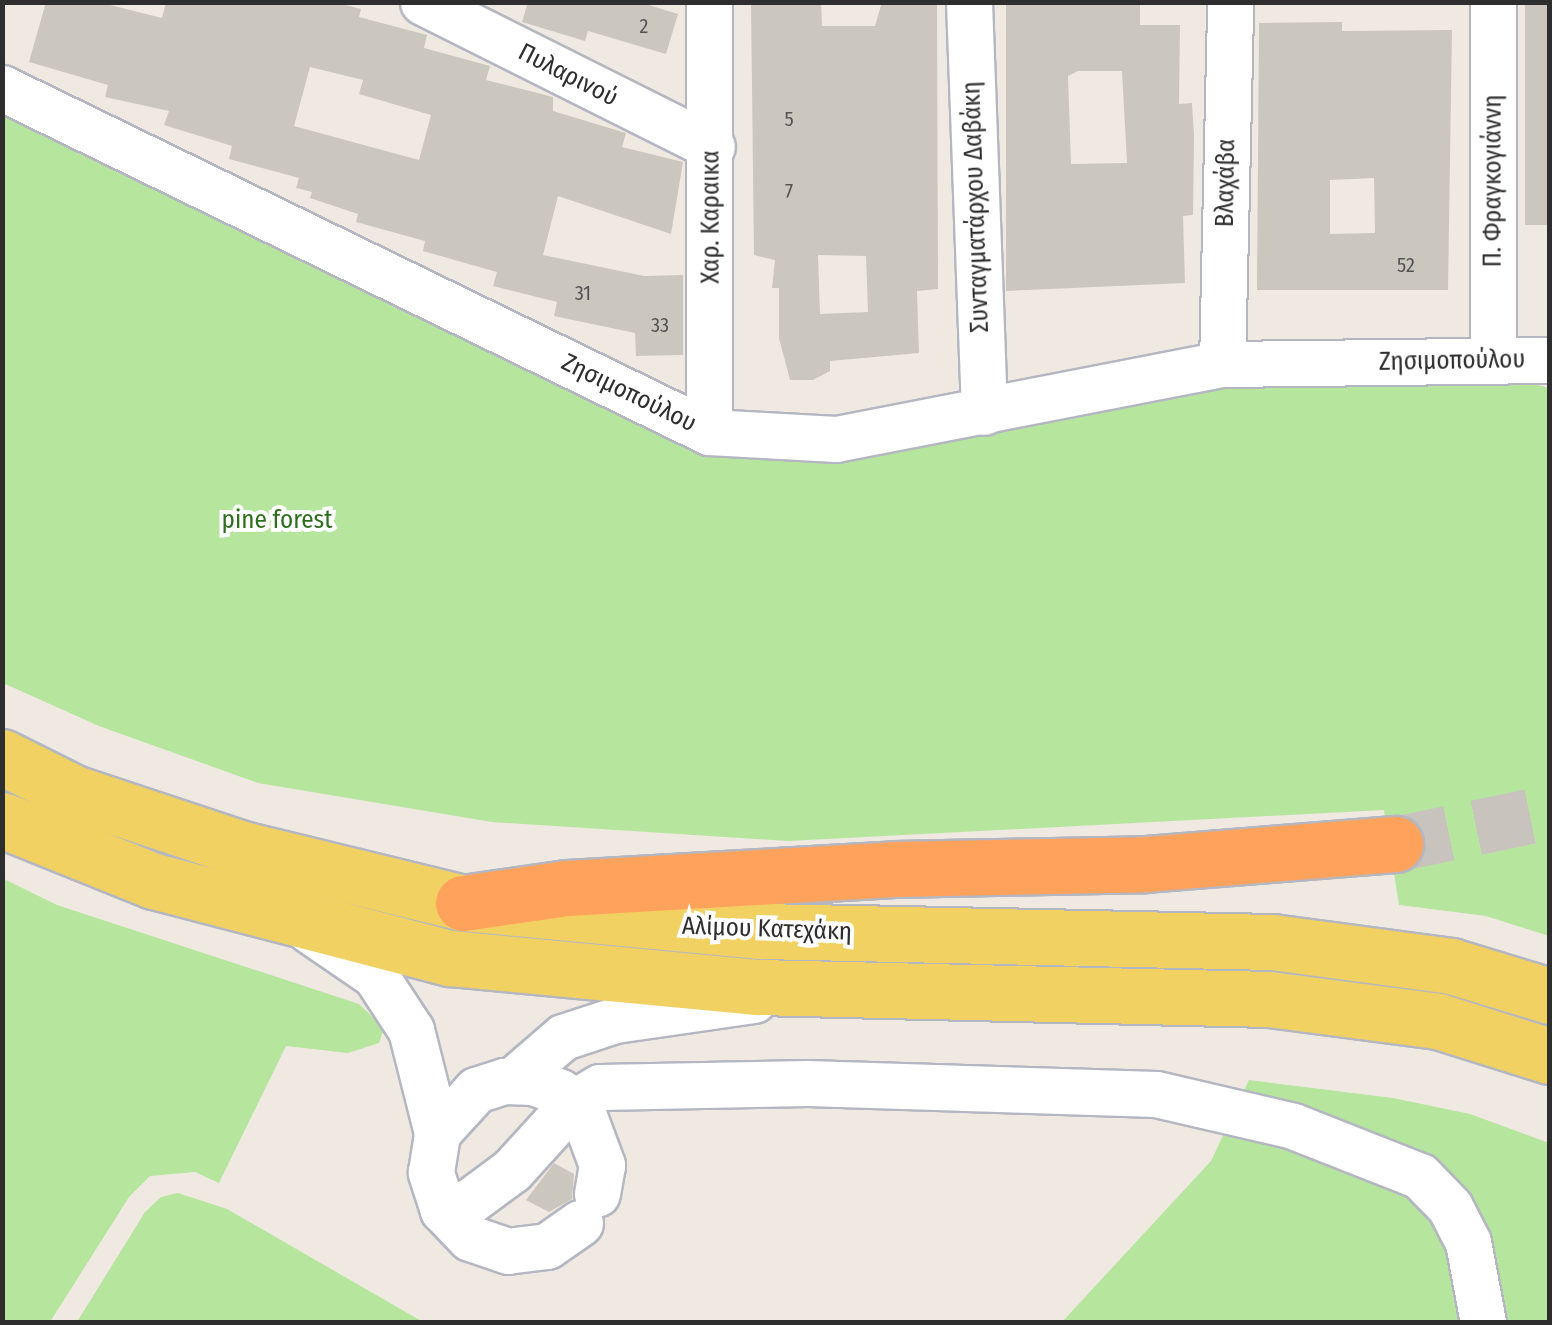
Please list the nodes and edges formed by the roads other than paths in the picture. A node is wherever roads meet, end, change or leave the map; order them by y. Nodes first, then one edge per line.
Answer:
1 (423, 2) edge
2 (709, 2) edge
3 (969, 2) edge
4 (1230, 2) edge
5 (1492, 2) edge
6 (2, 88) edge
7 (712, 147) junction
8 (1493, 360) junction
9 (1550, 360) edge
10 (1222, 364) junction
11 (984, 412) junction
12 (710, 432) junction
13 (2, 758) edge
14 (2, 820) edge
15 (1394, 844) tunnel mouth
16 (463, 903) junction
17 (289, 920) junction
18 (833, 989) junction
19 (1550, 996) edge
20 (1550, 1056) edge
21 (512, 1081) junction
22 (573, 1103) junction
23 (437, 1133) junction
24 (443, 1210) junction
25 (1483, 1322) edge

1 - 7 street, Πυλαρινού
2 - 7 street, Χαρ. Καραικα
3 - 11 street, Συνταγματάρχου Δαβάκη
4 - 10 street, Βλαχάβα
5 - 8 street, Π. Φραγκογιάννη
6 - 12 street, Ζησιμοπούλου
7 - 12 street, Χαρ. Καραικα
8 - 9 street, Ζησιμοπούλου
8 - 10 street, Ζησιμοπούλου
10 - 11 street, Ζησιμοπούλου
11 - 12 street, Ζησιμοπούλου
13 - 16 main road, Αλίμου Κατεχάκη
14 - 17 main road
15 - 16 highway
16 - 19 main road, Αλίμου Κατεχάκη
17 - 18 main road
17 - 23 street
18 - 20 main road
18 - 21 street
21 - 22 street
21 - 23 street
22 - 24 street
22 - 24 street
22 - 25 street
23 - 24 street

